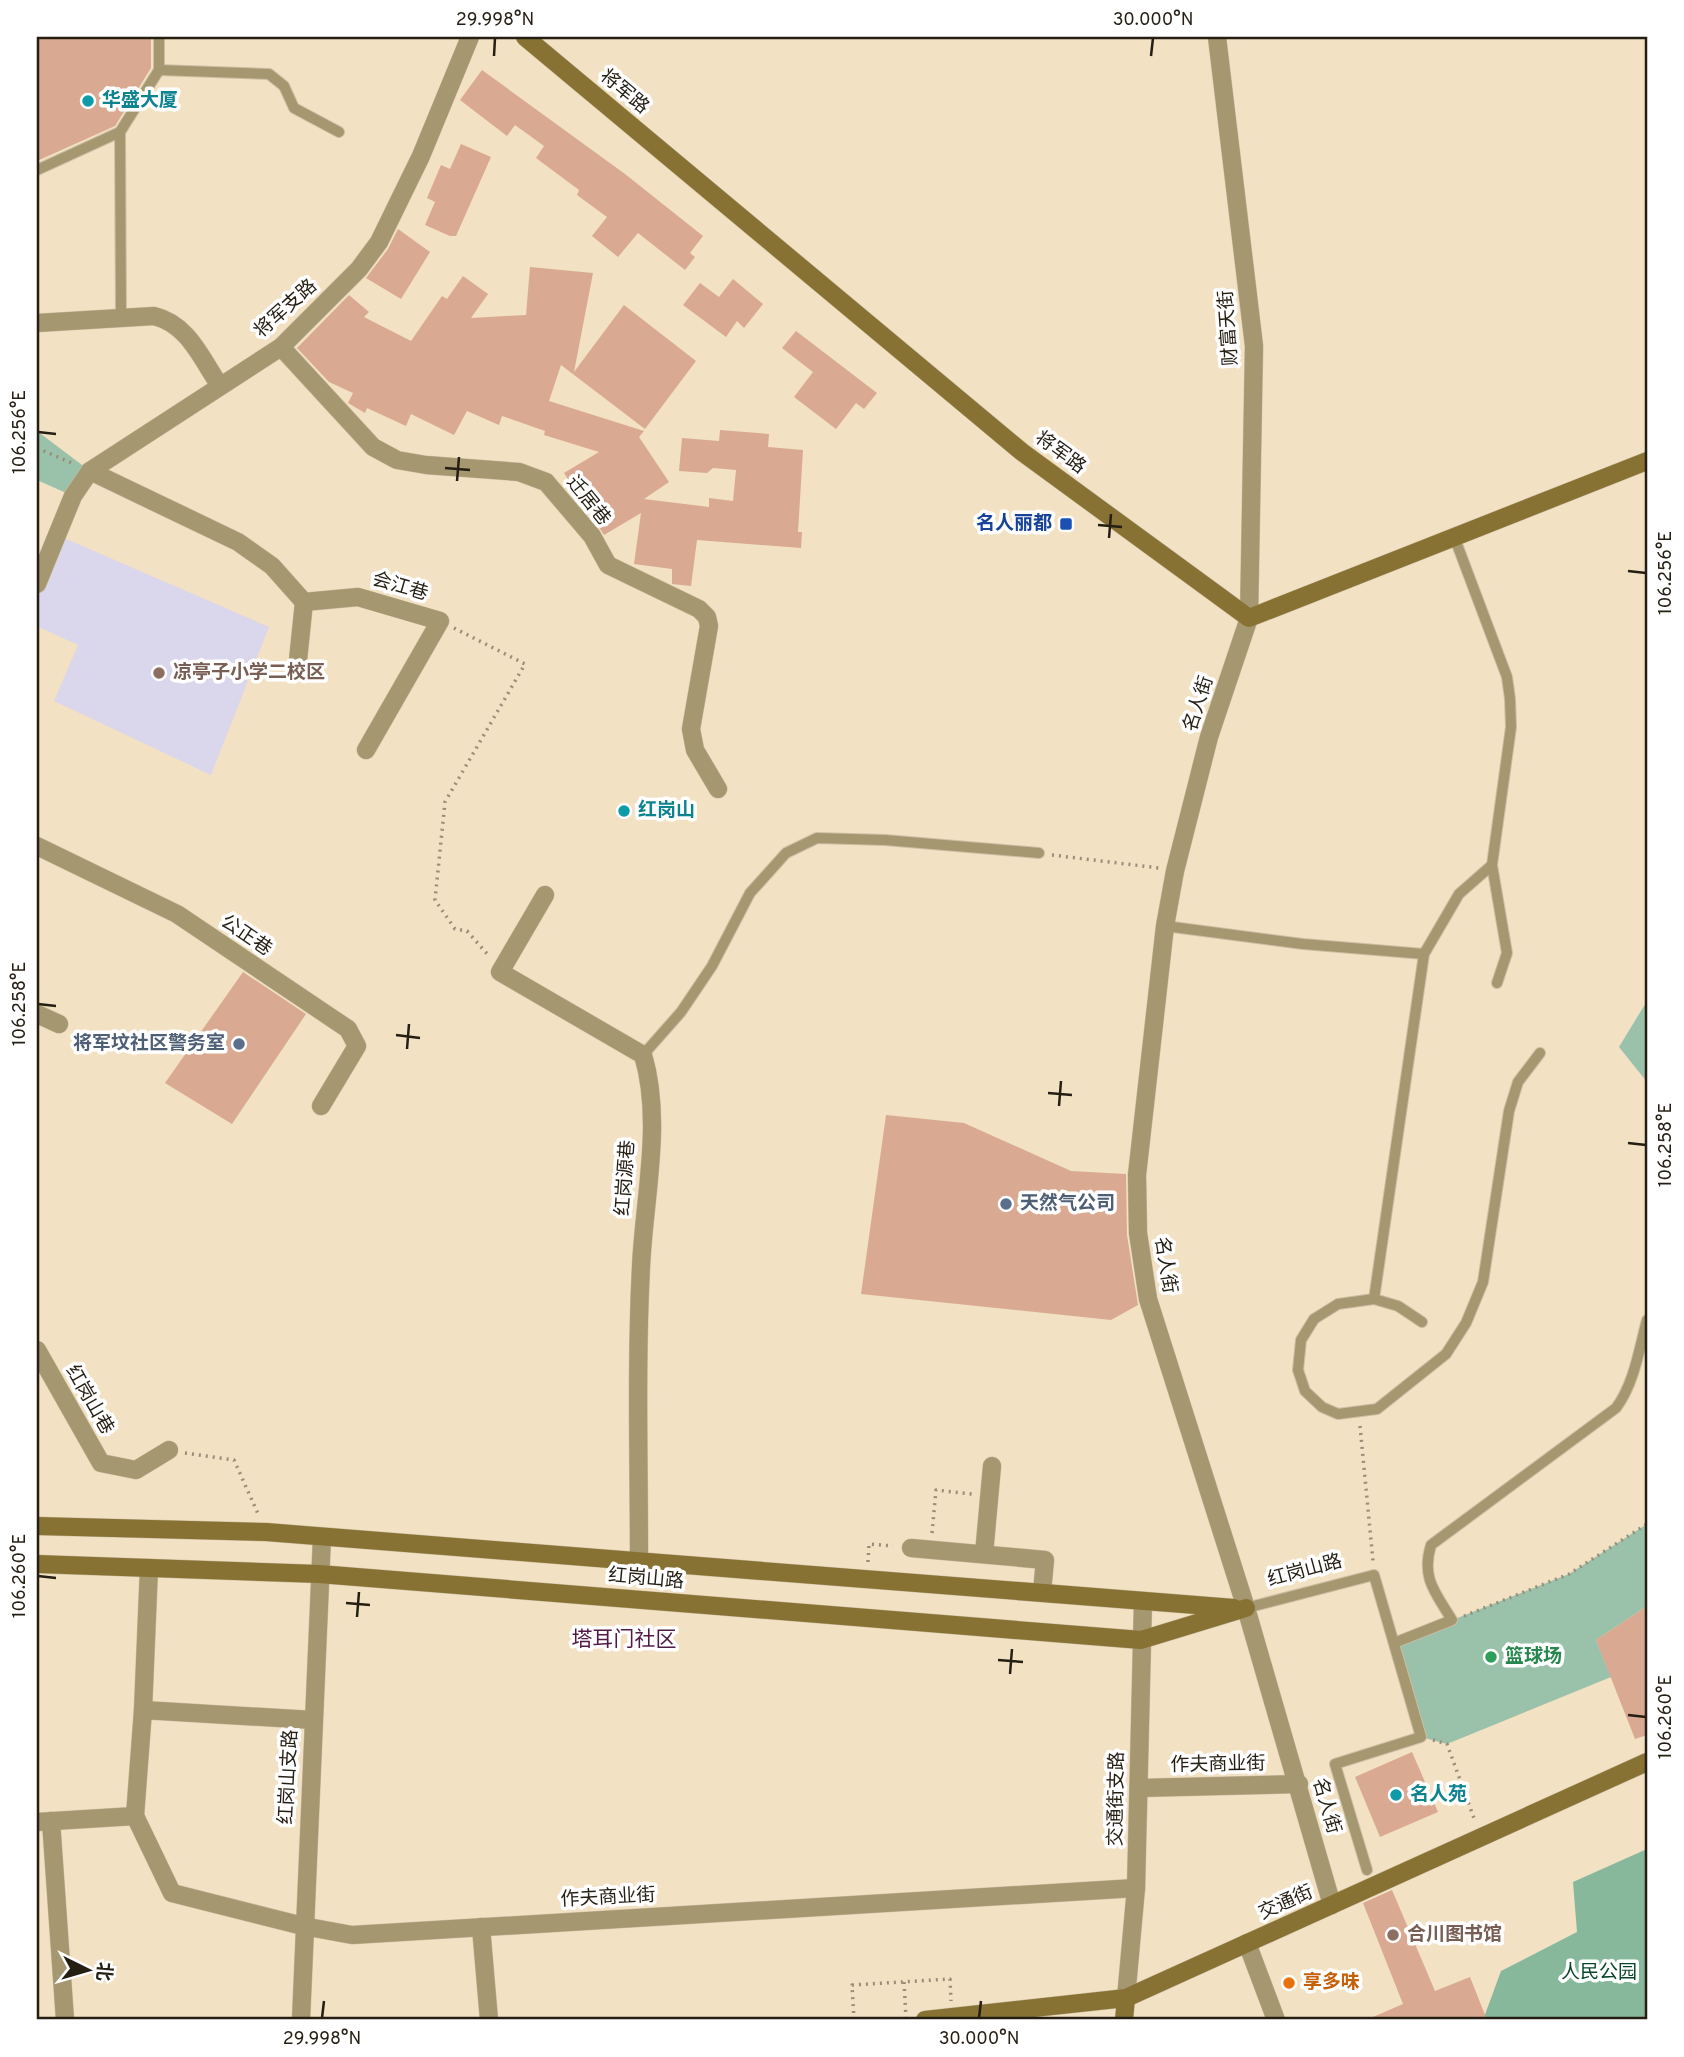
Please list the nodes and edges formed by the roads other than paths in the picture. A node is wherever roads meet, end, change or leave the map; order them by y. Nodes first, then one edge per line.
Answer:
1 (159, 37) edge
2 (470, 37) edge
3 (526, 37) edge
4 (1217, 37) edge
5 (159, 70) junction
6 (120, 132) junction
7 (339, 132) dead end
8 (37, 170) edge
9 (121, 318) junction
10 (37, 323) edge
11 (281, 347) junction
12 (220, 386) junction
13 (1647, 461) edge
14 (90, 471) junction
15 (1455, 539) junction
16 (37, 583) edge
17 (304, 601) junction
18 (1250, 618) junction
19 (298, 660) dead end
20 (366, 750) dead end
21 (718, 789) dead end
22 (37, 846) edge
23 (1039, 853) road end
24 (1492, 865) junction
25 (545, 895) dead end
26 (1165, 926) junction
27 (1424, 954) junction
28 (1497, 983) dead end
29 (37, 1014) edge
30 (59, 1024) dead end
31 (1540, 1053) dead end
32 (643, 1055) junction
33 (321, 1106) dead end
34 (1374, 1299) junction
35 (1647, 1320) edge
36 (1422, 1322) dead end
37 (37, 1350) edge
38 (169, 1450) road end
39 (992, 1466) dead end
40 (37, 1526) edge
41 (323, 1536) junction
42 (911, 1548) road end
43 (984, 1554) junction
44 (639, 1559) junction
45 (37, 1564) edge
46 (149, 1568) junction
47 (319, 1574) junction
48 (1042, 1592) junction
49 (1143, 1601) junction
50 (1246, 1608) junction
51 (1141, 1640) junction
52 (1394, 1643) junction
53 (143, 1710) junction
54 (313, 1720) junction
55 (1647, 1762) edge
56 (1298, 1784) junction
57 (1139, 1788) junction
58 (135, 1816) junction
59 (44, 1821) edge
60 (1367, 1870) dead end
61 (1136, 1888) junction
62 (1332, 1905) junction
63 (303, 1926) junction
64 (481, 1927) junction
65 (1247, 1944) junction
66 (1126, 1998) junction
67 (65, 2020) edge
68 (301, 2020) edge
69 (489, 2020) edge
70 (925, 2020) edge
71 (1124, 2020) edge
72 (1276, 2020) edge

1 - 5 lane
2 - 11 street, 将军支路
3 - 18 street, 将军路
4 - 18 street, 财富天街
5 - 6 lane
5 - 7 lane
6 - 8 lane
6 - 9 lane
9 - 10 street
9 - 12 street
11 - 12 street, 将军支路
11 - 21 street, 迁居巷
12 - 14 street, 将军支路
13 - 15 street
14 - 16 street, 将军支路
14 - 17 street
15 - 18 street
15 - 24 lane
17 - 19 street
17 - 20 street, 会江巷
18 - 26 street, 名人街
22 - 33 street, 公正巷
23 - 32 lane
24 - 27 lane
24 - 28 lane
25 - 32 street
26 - 27 lane
26 - 50 street, 名人街
27 - 34 lane
29 - 30 street
31 - 34 lane
32 - 44 street, 红岗源巷
34 - 36 lane
35 - 52 lane
37 - 38 street, 红岗山巷
39 - 43 street
40 - 41 street, 红岗山路
41 - 44 street, 红岗山路
41 - 47 street, 红岗山支路
42 - 43 street
43 - 48 street
44 - 48 street, 红岗山路
45 - 46 street, 红岗山路
46 - 47 street, 红岗山路
46 - 53 street, 作夫商业街
47 - 51 street, 红岗山路
47 - 54 street, 红岗山支路
48 - 49 street, 红岗山路
49 - 50 street, 红岗山路
49 - 51 street, 交通街支路
50 - 51 street, 红岗山路
50 - 52 lane, 红岗山路
50 - 56 street, 名人街
51 - 57 street, 交通街支路
52 - 60 lane
53 - 54 street
53 - 58 street, 作夫商业街
54 - 63 street, 红岗山支路
55 - 62 street, 交通街
56 - 57 street, 作夫商业街
56 - 62 street, 名人街
57 - 61 street, 交通街支路
58 - 59 street
58 - 63 street, 作夫商业街
59 - 67 street
61 - 64 street, 作夫商业街
61 - 66 street, 交通街支路
62 - 65 street, 交通街
63 - 64 street, 作夫商业街
63 - 68 street, 红岗山支路
64 - 69 street
65 - 66 street, 交通街
65 - 72 street
66 - 70 street, 交通街
66 - 71 street

